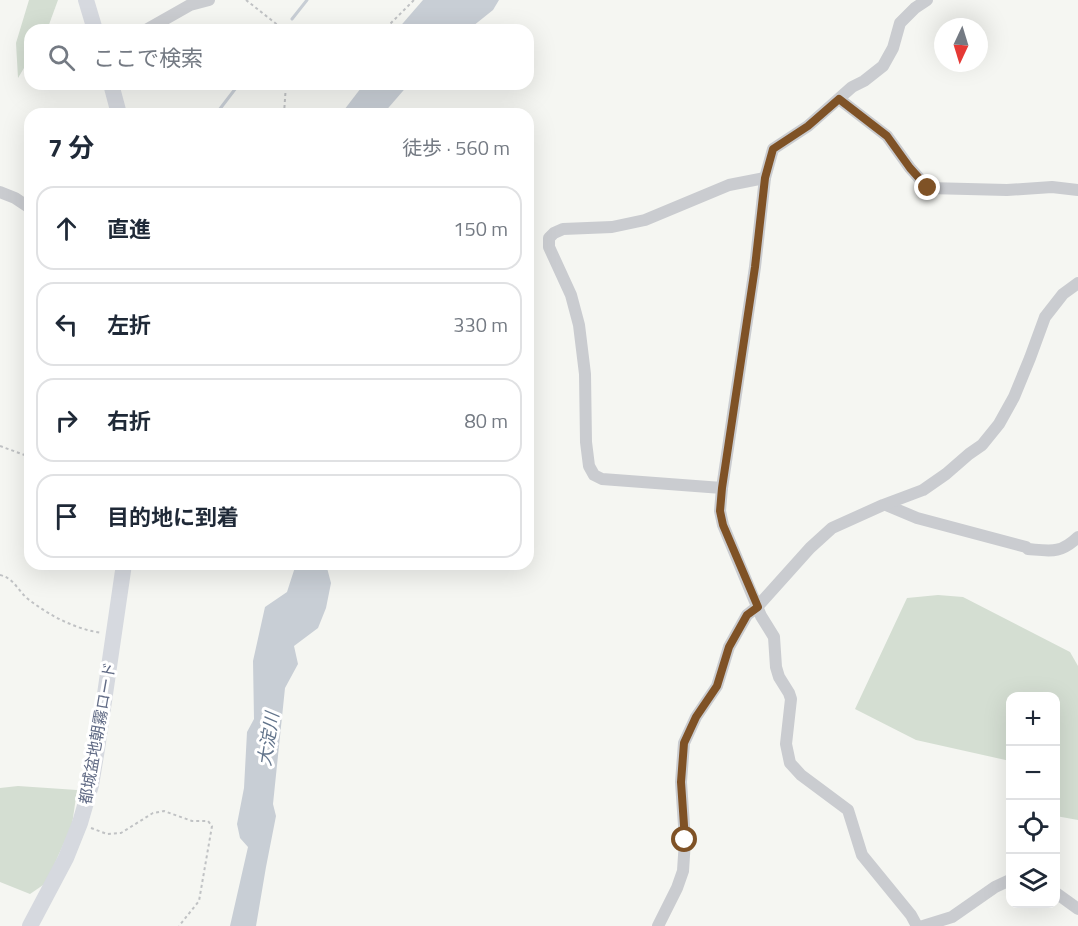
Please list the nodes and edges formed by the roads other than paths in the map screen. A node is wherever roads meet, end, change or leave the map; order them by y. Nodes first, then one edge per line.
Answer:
1 (86, 0) edge
2 (209, 0) edge
3 (927, 0) edge
4 (93, 24) edge
5 (157, 24) edge
6 (113, 90) edge
7 (839, 99) junction
8 (117, 108) edge
9 (765, 178) junction
10 (1078, 190) edge
11 (0, 192) edge
12 (24, 204) edge
13 (1078, 283) edge
14 (722, 488) junction
15 (886, 505) junction
16 (1078, 537) edge
17 (123, 570) edge
18 (758, 607) junction
19 (1006, 882) edge
20 (1060, 896) edge
21 (1078, 909) edge
22 (30, 926) edge
23 (658, 926) edge
24 (917, 926) edge
25 (923, 926) edge

1 - 4 street
2 - 5 street
3 - 7 street
6 - 8 street
7 - 9 street
7 - 10 street
9 - 14 street
9 - 14 street
11 - 12 street
13 - 15 street
14 - 18 street
15 - 16 street
15 - 18 street
17 - 22 street, 都城盆地朝霧ロード
18 - 23 street
18 - 24 street
19 - 25 street
20 - 21 street

